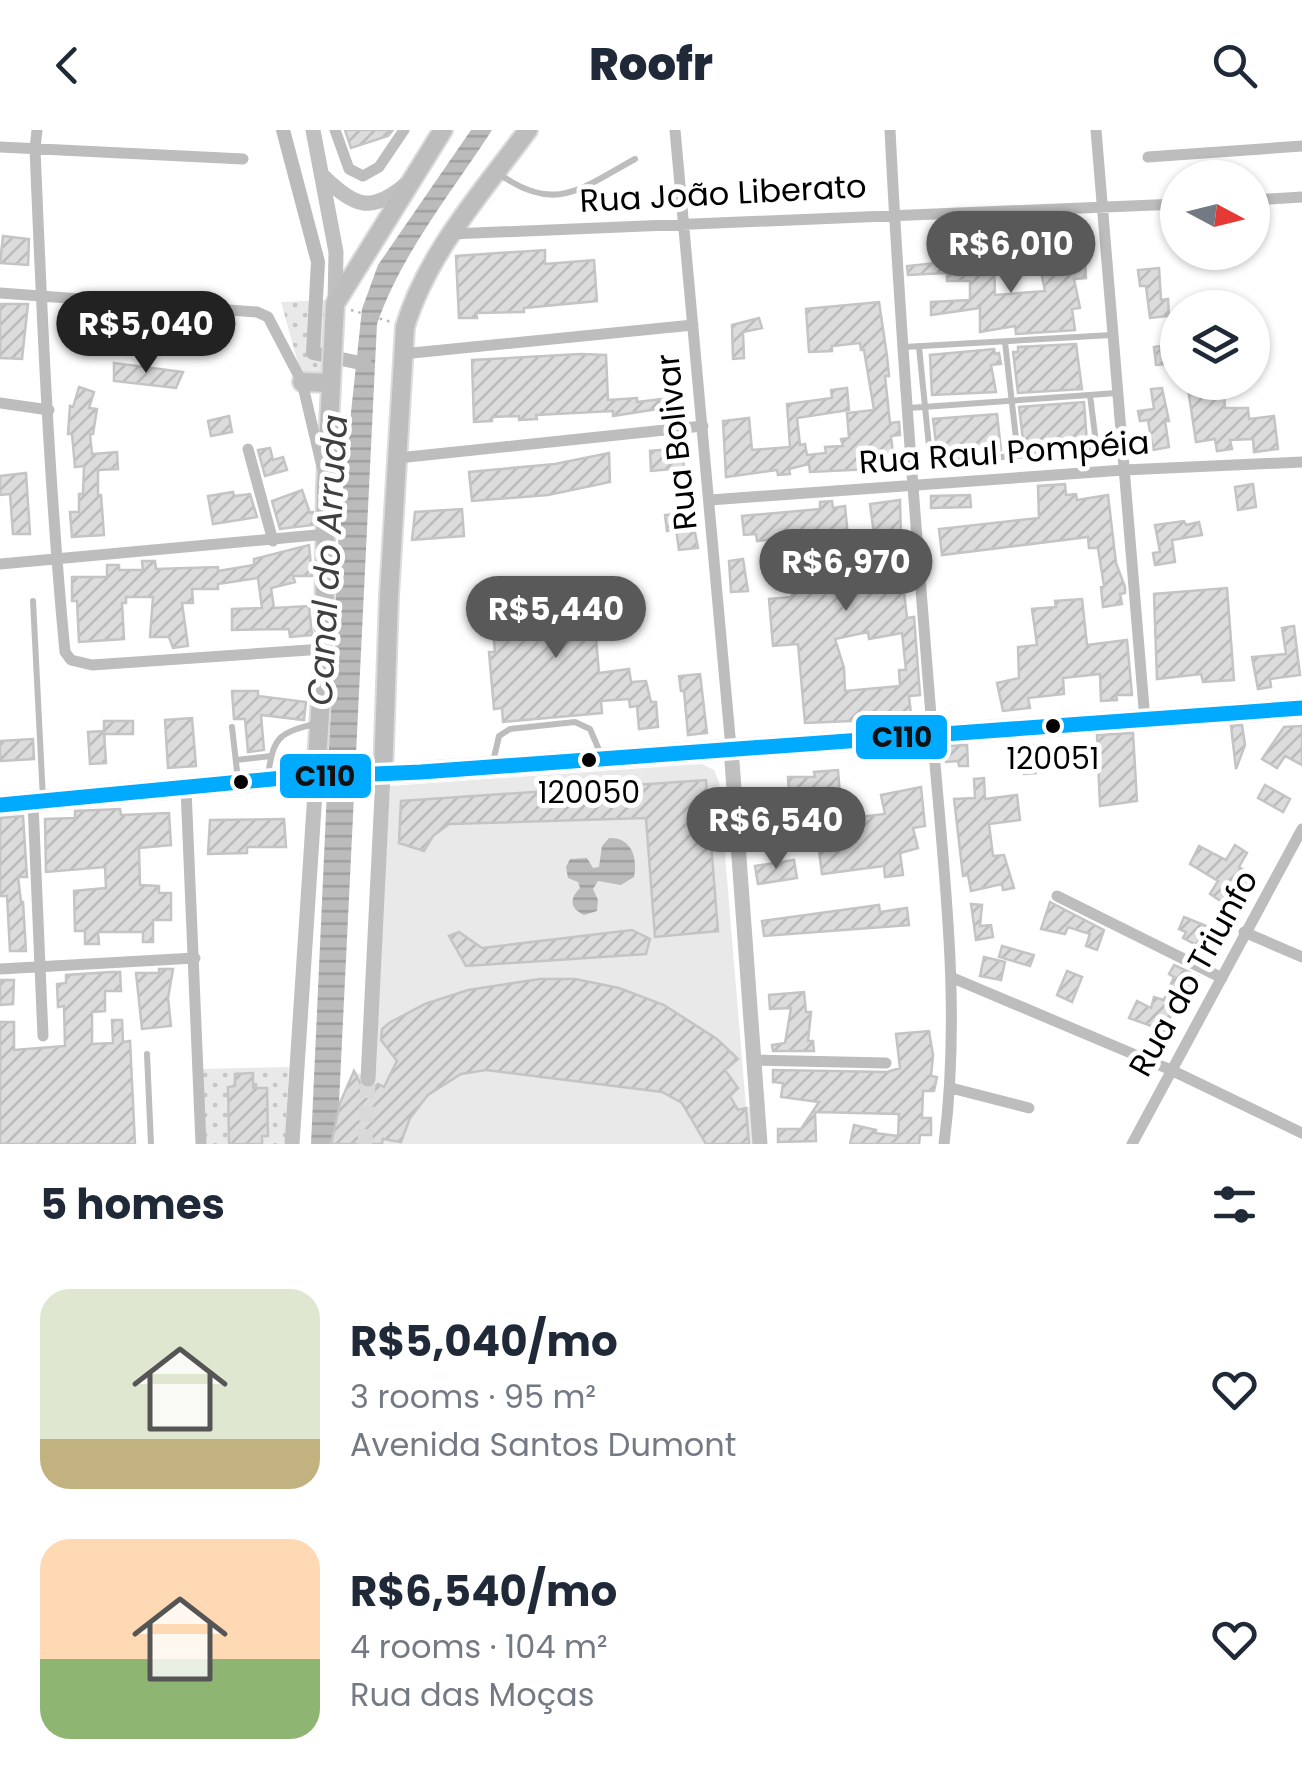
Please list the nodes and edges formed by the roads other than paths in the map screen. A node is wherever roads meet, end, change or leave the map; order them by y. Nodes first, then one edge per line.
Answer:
1 (37, 130) edge
2 (313, 130) edge
3 (335, 130) edge
4 (404, 130) edge
5 (442, 130) edge
6 (528, 130) edge
7 (675, 130) edge
8 (890, 130) edge
9 (1096, 130) edge
10 (0, 146) edge
11 (1298, 146) edge
12 (35, 149) junction
13 (1148, 157) dead end
14 (243, 158) dead end
15 (636, 159) dead end
16 (497, 172) junction
17 (324, 177) junction
18 (408, 182) junction
19 (1302, 197) edge
20 (1270, 199) edge
21 (1160, 205) edge
22 (1100, 208) junction
23 (894, 213) junction
24 (684, 222) junction
25 (451, 234) junction
26 (0, 293) edge
27 (42, 297) junction
28 (344, 308) junction
29 (692, 326) junction
30 (1112, 335) junction
31 (1005, 342) junction
32 (919, 346) junction
33 (902, 348) junction
34 (402, 354) junction
35 (330, 380) junction
36 (302, 382) junction
37 (1117, 393) junction
38 (1090, 395) junction
39 (1012, 401) junction
40 (0, 402) edge
41 (925, 407) junction
42 (907, 408) junction
43 (49, 410) junction
44 (703, 426) junction
45 (248, 448) dead end
46 (1018, 456) junction
47 (398, 458) junction
48 (1302, 462) edge
49 (1124, 470) junction
50 (326, 486) junction
51 (913, 487) junction
52 (710, 500) junction
53 (327, 534) junction
54 (273, 541) junction
55 (56, 558) junction
56 (0, 564) edge
57 (32, 600) dead end
58 (324, 649) junction
59 (1302, 708) edge
60 (1145, 720) junction
61 (319, 723) junction
62 (232, 727) dead end
63 (932, 733) junction
64 (732, 748) junction
65 (271, 756) junction
66 (603, 758) junction
67 (236, 760) junction
68 (492, 766) junction
69 (374, 775) junction
70 (321, 776) junction
71 (267, 780) junction
72 (238, 783) junction
73 (186, 789) junction
74 (38, 803) junction
75 (0, 805) edge
76 (1302, 829) edge
77 (1288, 856) junction
78 (1302, 862) edge
79 (1057, 896) dead end
80 (1244, 932) junction
81 (1302, 957) edge
82 (194, 958) junction
83 (40, 967) junction
84 (0, 969) edge
85 (953, 978) junction
86 (1222, 978) junction
87 (43, 1036) dead end
88 (147, 1054) dead end
89 (756, 1060) junction
90 (886, 1062) dead end
91 (1172, 1070) junction
92 (368, 1079) tunnel mouth
93 (951, 1088) junction
94 (1030, 1108) dead end
95 (1302, 1134) edge
96 (151, 1144) edge
97 (200, 1144) edge
98 (292, 1144) edge
99 (760, 1144) edge
100 (944, 1144) edge
101 (1132, 1144) edge

1 - 12 street
2 - 17 street
3 - 4 street
5 - 18 main road
6 - 16 main road
7 - 24 street, Rua Bolivar
8 - 23 street
9 - 22 street
10 - 12 street
11 - 13 street
12 - 14 street
12 - 27 street
15 - 16 lane
16 - 25 main road
17 - 18 street
17 - 28 street
18 - 28 main road
19 - 20 street
21 - 22 street, Rua João Liberato
22 - 23 street, Rua João Liberato
22 - 30 street
23 - 24 street, Rua João Liberato
23 - 33 street
24 - 25 street, Rua João Liberato
24 - 29 street, Rua Bolivar
25 - 34 main road
26 - 27 street
27 - 36 street
27 - 43 street
28 - 35 main road
29 - 34 street
29 - 44 street, Rua Bolivar
30 - 31 lane
30 - 37 street
31 - 32 lane
31 - 39 lane
32 - 33 lane
32 - 41 lane
33 - 42 street
34 - 47 main road
35 - 36 main road
35 - 50 main road
36 - 50 street
37 - 38 lane
37 - 49 street
38 - 39 lane
38 - 46 lane
39 - 41 lane
39 - 46 lane
40 - 43 street
41 - 42 lane
41 - 46 lane
42 - 51 street
43 - 55 street
44 - 47 street
44 - 52 street, Rua Bolivar
45 - 54 street
47 - 69 main road
48 - 49 street, Rua Raul Pompéia
49 - 51 street, Rua Raul Pompéia
49 - 60 street
50 - 53 main road
51 - 52 street, Rua Raul Pompéia
51 - 63 street
52 - 64 street, Rua Bolivar
53 - 54 street
53 - 58 main road
54 - 55 street
55 - 56 street
55 - 58 street
57 - 74 lane
58 - 61 main road
59 - 60 main road
60 - 63 main road
61 - 65 lane
61 - 70 main road
62 - 67 lane
63 - 64 main road
63 - 85 street
64 - 66 main road
64 - 89 street
65 - 67 lane
65 - 71 lane
66 - 68 main road
66 - 68 lane
67 - 72 lane
68 - 69 main road
69 - 70 main road
69 - 92 street
70 - 71 main road
70 - 98 street
71 - 72 main road
72 - 73 main road
73 - 74 main road
73 - 82 street
74 - 75 main road
74 - 83 street
76 - 77 street, Rua do Triunfo
77 - 78 street
77 - 80 street, Rua do Triunfo
79 - 86 street
80 - 81 street
80 - 86 street, Rua do Triunfo
82 - 83 street
82 - 97 street
83 - 84 street
83 - 87 street
85 - 91 street
85 - 93 street
86 - 91 street, Rua do Triunfo
88 - 96 lane
89 - 90 street
89 - 99 street
91 - 95 street
91 - 101 street, Rua do Triunfo
93 - 94 street
93 - 100 street

